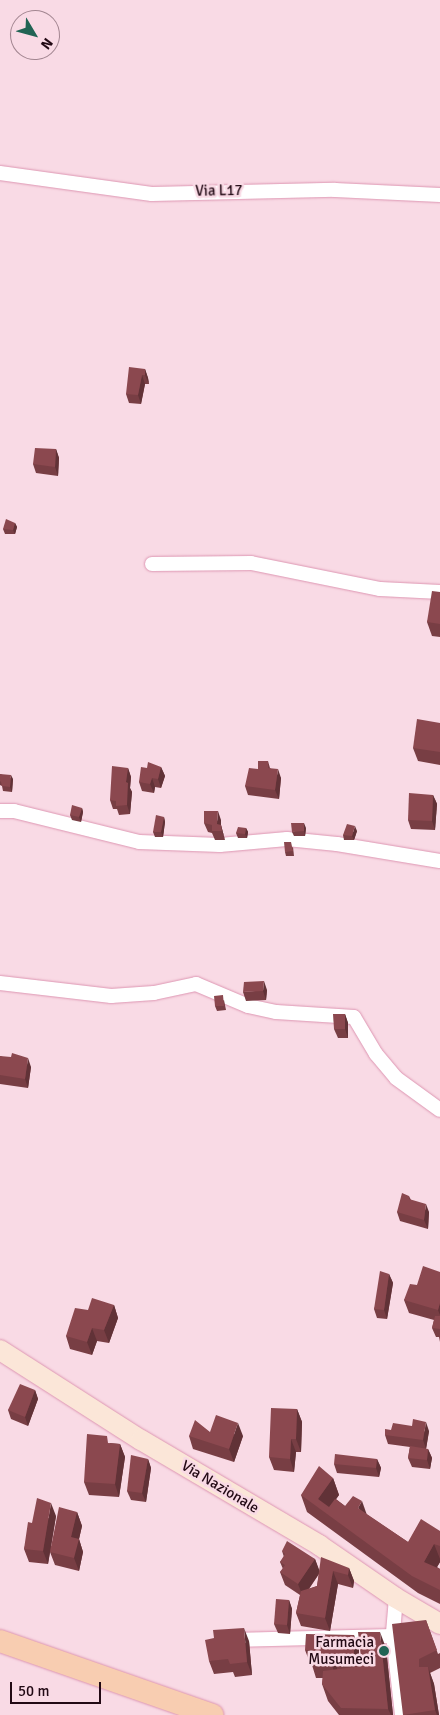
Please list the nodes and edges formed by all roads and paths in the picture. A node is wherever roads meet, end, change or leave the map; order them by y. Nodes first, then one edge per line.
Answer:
1 (0, 172) edge
2 (440, 195) edge
3 (152, 564) dead end
4 (440, 592) edge
5 (0, 811) edge
6 (440, 861) edge
7 (0, 983) edge
8 (440, 1110) edge
9 (0, 1350) edge
10 (396, 1598) junction
11 (440, 1625) edge
12 (393, 1636) junction
13 (0, 1641) edge
14 (221, 1641) edge
15 (212, 1715) edge
16 (402, 1715) edge

1 - 2 street, Via L17
3 - 4 street
5 - 6 street
7 - 8 street
9 - 10 main road, Via Nazionale
10 - 11 main road, Via Nazionale
10 - 12 street
11 - 12 street
12 - 14 street
12 - 16 street
13 - 15 main road

